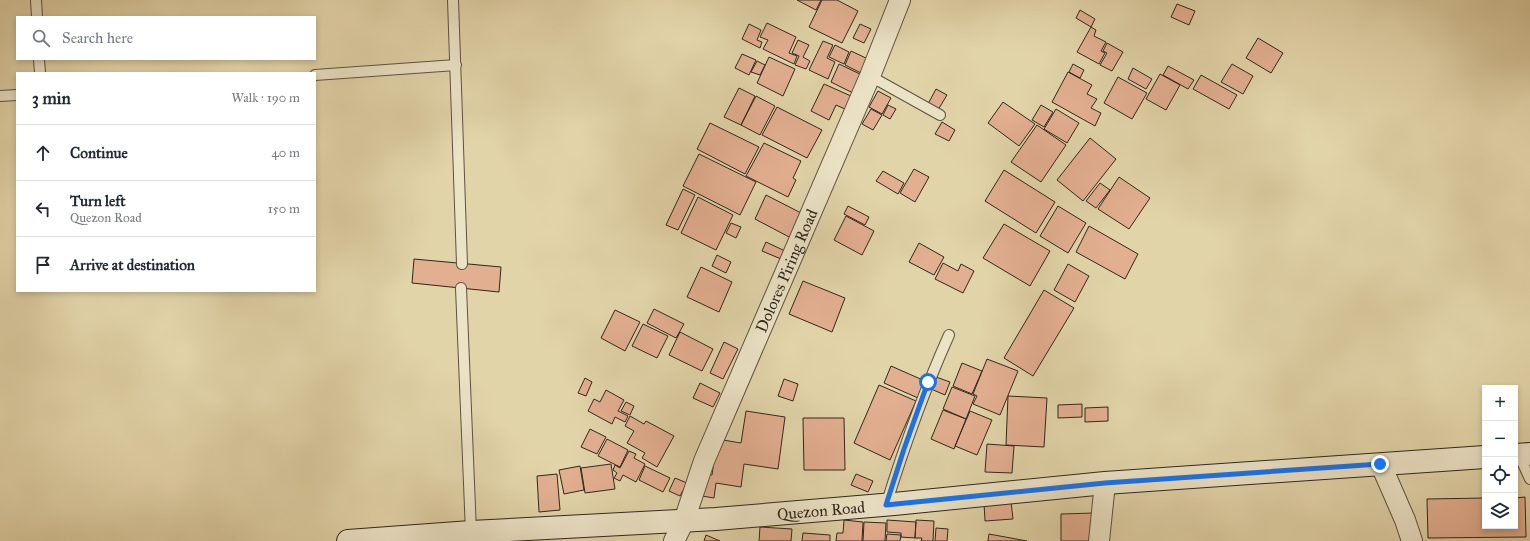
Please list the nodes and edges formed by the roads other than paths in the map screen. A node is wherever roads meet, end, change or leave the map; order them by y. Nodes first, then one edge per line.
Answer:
1 (36, 0) edge
2 (453, 0) edge
3 (900, 0) edge
4 (36, 16) edge
5 (39, 60) edge
6 (456, 65) junction
7 (40, 72) edge
8 (316, 75) edge
9 (870, 76) junction
10 (16, 95) edge
11 (0, 96) edge
12 (940, 115) dead end
13 (462, 264) dead end
14 (461, 288) dead end
15 (949, 335) dead end
16 (1521, 455) edge
17 (1482, 457) edge
18 (1380, 464) junction
19 (1530, 479) edge
20 (1105, 483) junction
21 (886, 505) junction
22 (684, 521) junction
23 (471, 532) junction
24 (348, 541) edge
25 (674, 541) edge
26 (1099, 541) edge
27 (1412, 541) edge

1 - 4 lane
2 - 6 lane
3 - 9 street, Dolores Piring Road
5 - 7 lane
6 - 8 lane
6 - 13 lane
9 - 12 lane
9 - 22 street, Dolores Piring Road
10 - 11 lane
14 - 23 lane
15 - 21 lane
16 - 19 lane
17 - 18 main road, Quezon Road
18 - 20 main road, Quezon Road
18 - 27 street
20 - 21 main road, Quezon Road
20 - 26 street
21 - 22 main road, Quezon Road
22 - 23 main road, Quezon Road
22 - 25 street, Dolores Piring Road
23 - 24 main road, Quezon Road

